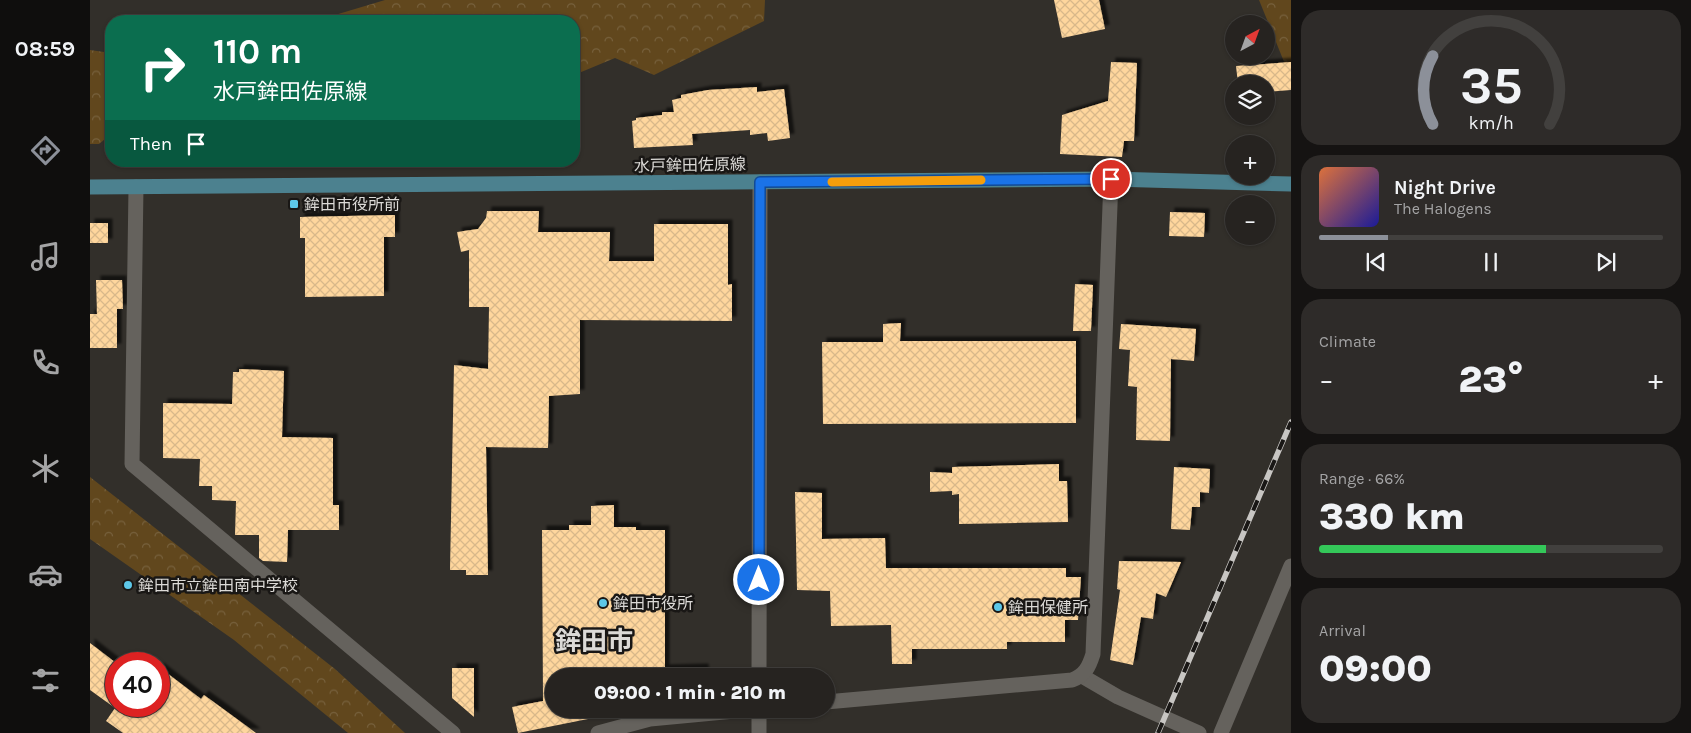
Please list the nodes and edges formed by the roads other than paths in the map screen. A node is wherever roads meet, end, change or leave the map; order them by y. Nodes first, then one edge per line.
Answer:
1 (1111, 179) junction
2 (760, 182) junction
3 (1291, 184) edge
4 (90, 187) edge
5 (136, 187) junction
6 (1291, 566) edge
7 (759, 668) edge
8 (1082, 676) junction
9 (835, 701) edge
10 (661, 718) edge
11 (758, 718) edge
12 (1196, 732) edge
13 (453, 733) edge
14 (598, 733) edge
15 (759, 733) edge
16 (1221, 733) edge

1 - 2 main road, 水戸鉾田佐原線
1 - 3 main road, 水戸鉾田佐原線
1 - 8 street
2 - 5 main road, 水戸鉾田佐原線
2 - 7 street
4 - 5 main road, 水戸鉾田佐原線
5 - 13 street
6 - 16 street
8 - 9 street
8 - 12 street
10 - 14 street
11 - 15 street

